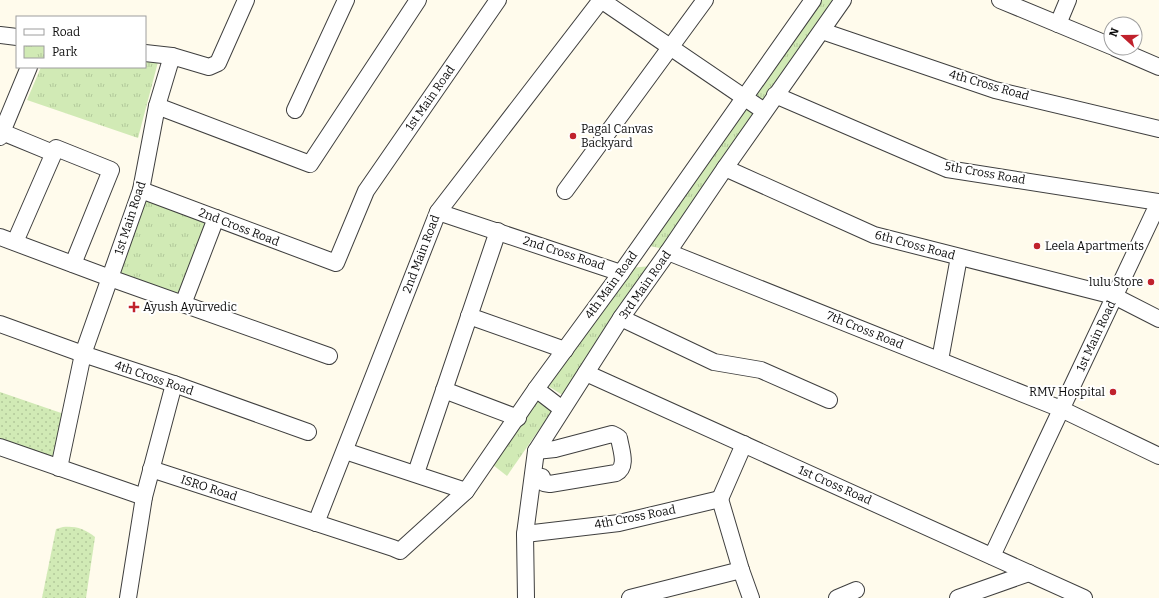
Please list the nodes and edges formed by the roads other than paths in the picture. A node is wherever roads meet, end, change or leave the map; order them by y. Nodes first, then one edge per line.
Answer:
1 (246, 0) edge
2 (346, 0) edge
3 (418, 0) edge
4 (498, 0) edge
5 (601, 0) edge
6 (705, 0) edge
7 (813, 0) edge
8 (843, 0) edge
9 (1000, 0) edge
10 (1068, 0) edge
11 (1058, 24) junction
12 (822, 31) junction
13 (0, 35) edge
14 (16, 37) edge
15 (1103, 43) edge
16 (671, 47) junction
17 (146, 53) edge
18 (172, 56) junction
19 (1134, 56) edge
20 (1159, 67) edge
21 (29, 68) edge
22 (775, 95) junction
23 (744, 98) junction
24 (157, 106) junction
25 (294, 110) dead end
26 (764, 111) junction
27 (1159, 129) edge
28 (1, 135) edge
29 (53, 153) junction
30 (725, 168) junction
31 (142, 190) junction
32 (565, 191) dead end
33 (1159, 202) edge
34 (438, 212) junction
35 (216, 218) junction
36 (498, 231) junction
37 (7, 239) edge
38 (668, 252) junction
39 (959, 257) junction
40 (336, 263) joint
41 (73, 264) junction
42 (621, 272) junction
43 (110, 278) junction
44 (1114, 296) junction
45 (183, 304) junction
46 (469, 316) junction
47 (621, 318) junction
48 (1159, 319) edge
49 (0, 324) edge
50 (565, 350) junction
51 (83, 354) junction
52 (329, 356) dead end
53 (940, 360) junction
54 (586, 373) junction
55 (174, 384) junction
56 (536, 389) junction
57 (444, 390) junction
58 (829, 400) dead end
59 (562, 409) junction
60 (1061, 409) junction
61 (518, 418) junction
62 (308, 432) dead end
63 (744, 444) junction
64 (0, 447) edge
65 (542, 450) junction
66 (345, 451) junction
67 (1159, 456) edge
68 (59, 468) junction
69 (151, 469) junction
70 (416, 473) junction
71 (537, 476) junction
72 (466, 491) junction
73 (144, 497) junction
74 (720, 499) junction
75 (316, 522) junction
76 (525, 534) junction
77 (392, 548) joint
78 (992, 556) junction
79 (741, 570) junction
80 (1029, 573) junction
81 (856, 590) dead end
82 (128, 598) edge
83 (526, 598) edge
84 (630, 598) edge
85 (751, 598) edge
86 (837, 598) edge
87 (958, 598) edge
88 (1084, 598) edge

1 - 18 street
2 - 25 street
3 - 24 street
4 - 40 street, 1st Main Road
5 - 16 street
5 - 34 street, 2nd Main Road
6 - 16 street
7 - 23 street, 4th Main Road
8 - 12 street, 3rd Main Road
9 - 11 street
10 - 11 street
11 - 15 street
12 - 22 street, 3rd Main Road
12 - 27 street, 4th Cross Road
13 - 14 street
16 - 23 street
16 - 32 street
17 - 18 street
18 - 24 street, 1st Main Road
19 - 20 street
21 - 28 street
22 - 26 street, 3rd Main Road
22 - 33 street, 5th Cross Road
23 - 26 street
23 - 42 street, 4th Main Road
24 - 31 street, 1st Main Road
26 - 30 street, 3rd Main Road
28 - 29 street
29 - 37 street
29 - 41 street
30 - 38 street, 3rd Main Road
30 - 39 street, 6th Cross Road
31 - 35 street, 2nd Cross Road
31 - 43 street, 1st Main Road
33 - 44 street, 1st Main Road
34 - 36 street, 2nd Cross Road
34 - 66 street, 2nd Main Road
35 - 40 street, 2nd Cross Road
35 - 45 street
36 - 42 street, 2nd Cross Road
36 - 46 street
37 - 41 street
38 - 47 street, 3rd Main Road
38 - 53 street, 7th Cross Road
39 - 44 street, 6th Cross Road
39 - 53 street
41 - 43 street
42 - 50 street, 4th Main Road
43 - 45 street
43 - 51 street, 1st Main Road
44 - 48 street, 6th Cross Road
44 - 60 street, 1st Main Road
45 - 52 street
46 - 50 street
46 - 57 street
47 - 54 street, 3rd Main Road
47 - 58 street
49 - 51 street, 4th Cross Road
50 - 56 street, 4th Main Road
51 - 55 street, 4th Cross Road
51 - 68 street, 1st Main Road
53 - 60 street, 7th Cross Road
54 - 59 street, 3rd Main Road
54 - 63 street, 1st Cross Road
55 - 62 street, 4th Cross Road
55 - 69 street
56 - 59 street
56 - 61 street, 4th Main Road
57 - 61 street
57 - 70 street
59 - 65 street, 3rd Main Road
60 - 67 street
60 - 78 street, 1st Main Road
61 - 72 street, 4th Main Road
63 - 74 street
63 - 78 street, 1st Cross Road
64 - 68 street
65 - 71 street, 3rd Main Road
65 - 71 street
66 - 70 street
66 - 75 street, 2nd Main Road
68 - 73 street
69 - 73 street
69 - 75 street, ISRO Road
70 - 72 street
71 - 76 street, 3rd Main Road
72 - 77 street, 4th Main Road
73 - 82 street
74 - 76 street, 4th Cross Road
74 - 79 street
75 - 77 street, ISRO Road
76 - 83 street, 3rd Main Road
78 - 80 street, 1st Cross Road
79 - 84 street
79 - 85 street
80 - 87 street
80 - 88 street, 1st Cross Road
81 - 86 street

